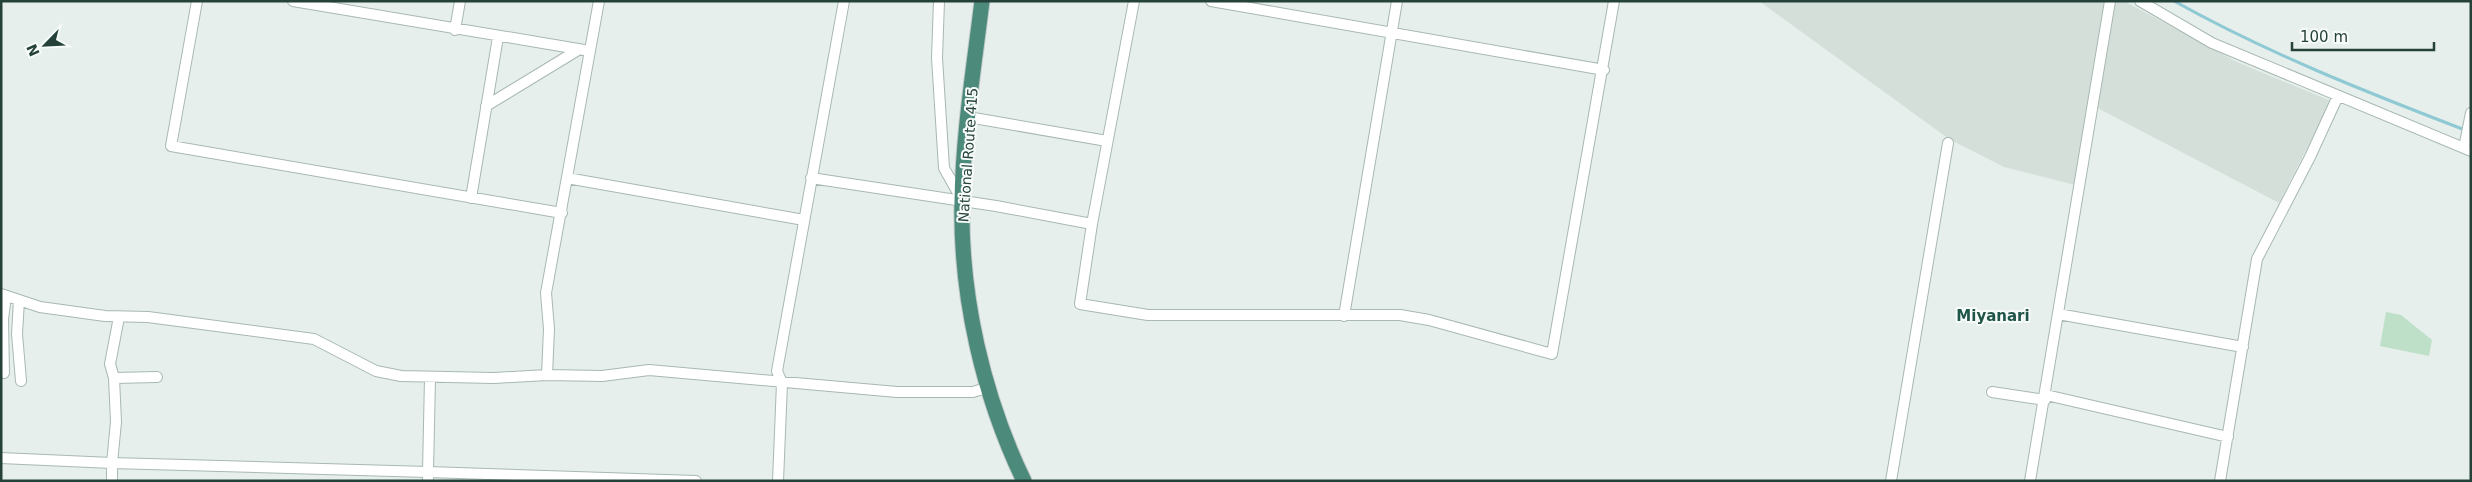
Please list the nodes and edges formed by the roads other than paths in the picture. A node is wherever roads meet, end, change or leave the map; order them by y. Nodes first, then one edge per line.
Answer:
1 (197, 1) edge
2 (293, 1) edge
3 (460, 1) edge
4 (598, 1) edge
5 (844, 1) edge
6 (939, 1) edge
7 (982, 1) edge
8 (1134, 1) edge
9 (1210, 1) edge
10 (1397, 1) edge
11 (1614, 1) edge
12 (2110, 1) edge
13 (2140, 1) edge
14 (455, 30) junction
15 (1390, 34) junction
16 (498, 37) junction
17 (578, 50) junction
18 (590, 51) junction
19 (1604, 70) junction
20 (2338, 96) junction
21 (486, 106) junction
22 (2471, 113) edge
23 (968, 117) junction
24 (1107, 141) junction
25 (1948, 142) dead end
26 (2468, 150) edge
27 (567, 178) junction
28 (812, 178) junction
29 (471, 198) junction
30 (962, 201) junction
31 (562, 213) junction
32 (804, 220) junction
33 (1092, 224) junction
34 (4, 295) edge
35 (18, 300) junction
36 (2058, 314) junction
37 (1344, 316) junction
38 (119, 317) junction
39 (2243, 347) junction
40 (4, 373) dead end
41 (548, 375) junction
42 (157, 377) dead end
43 (114, 378) junction
44 (430, 378) junction
45 (21, 381) dead end
46 (782, 382) junction
47 (989, 387) junction
48 (1992, 392) dead end
49 (2045, 397) junction
50 (2228, 437) junction
51 (1, 458) edge
52 (112, 463) junction
53 (428, 476) edge
54 (112, 481) edge
55 (696, 481) edge
56 (778, 481) edge
57 (1024, 481) edge
58 (1891, 481) edge
59 (2030, 481) edge
60 (2220, 481) edge

1 - 29 street
2 - 14 street
3 - 14 street
4 - 18 street
5 - 28 street
6 - 30 street
7 - 23 highway, National Route 415
8 - 24 street
9 - 15 street
10 - 15 street
11 - 19 street
12 - 36 street
13 - 20 street
14 - 16 street
15 - 19 street
15 - 37 street
16 - 17 street
16 - 21 street
17 - 18 street
17 - 21 street
18 - 27 street
19 - 37 street
20 - 26 street
20 - 39 street
21 - 29 street
22 - 26 street
23 - 24 street
23 - 30 highway, National Route 415
24 - 33 street
25 - 58 street
27 - 31 street
27 - 32 street
28 - 30 street
28 - 32 street
29 - 31 street
30 - 33 street
30 - 47 highway, National Route 415
31 - 41 street
32 - 46 street
33 - 37 street
34 - 35 street
34 - 40 street
35 - 38 street
35 - 45 street
36 - 39 street
36 - 49 street
38 - 43 street
38 - 44 street
39 - 50 street
41 - 44 street
41 - 46 street
42 - 43 street
43 - 52 street
44 - 53 street
46 - 47 street
46 - 56 street
47 - 57 highway, National Route 415
48 - 49 street
49 - 50 street
49 - 59 street
50 - 60 street
51 - 52 street
52 - 53 street
52 - 54 street
53 - 55 street

